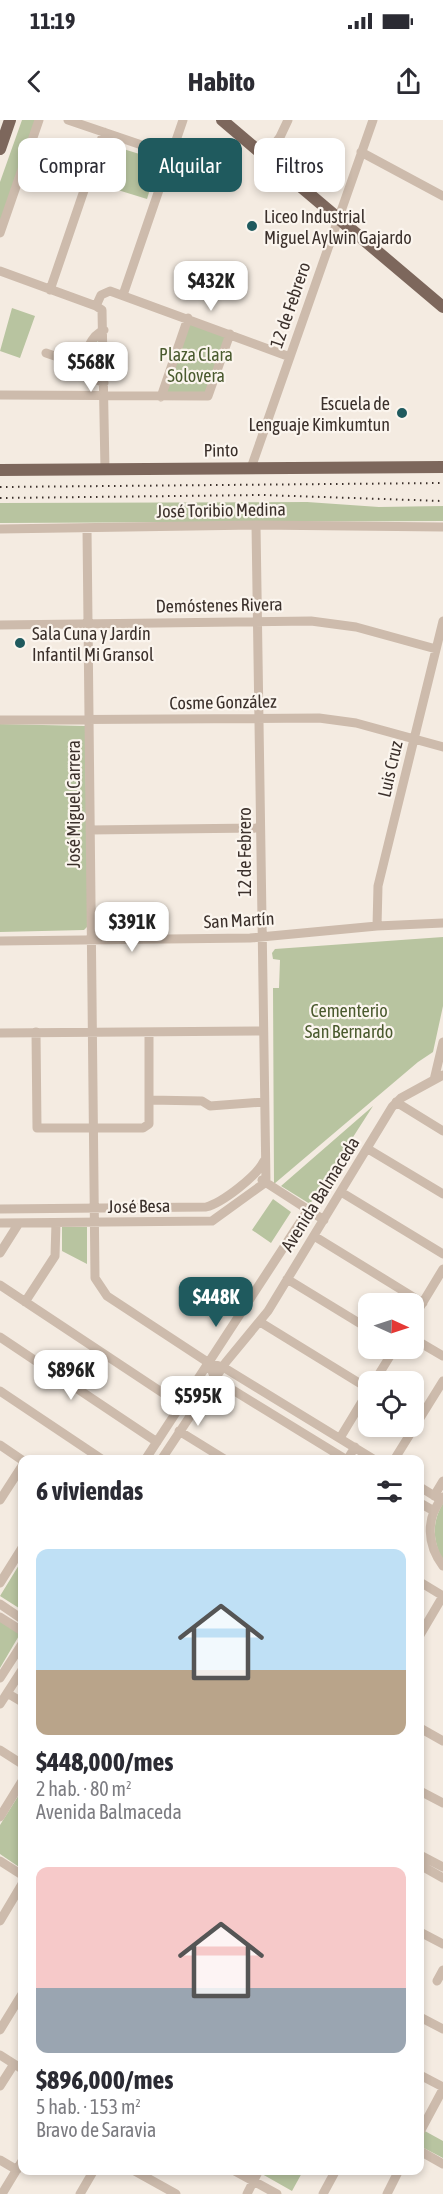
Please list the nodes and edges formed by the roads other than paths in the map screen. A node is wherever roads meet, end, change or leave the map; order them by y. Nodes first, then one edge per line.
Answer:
1 (10, 120) edge
2 (39, 120) edge
3 (68, 120) edge
4 (183, 120) edge
5 (222, 120) edge
6 (288, 120) edge
7 (373, 120) edge
8 (104, 132) junction
9 (177, 138) edge
10 (279, 138) edge
11 (138, 144) edge
12 (254, 147) edge
13 (0, 149) edge
14 (362, 152) junction
15 (158, 192) edge
16 (307, 192) edge
17 (443, 196) edge
18 (338, 218) junction
19 (0, 233) edge
20 (0, 271) edge
21 (50, 290) junction
22 (123, 296) junction
23 (443, 307) edge
24 (99, 308) junction
25 (188, 318) junction
26 (104, 330) junction
27 (230, 334) junction
28 (46, 353) dead end
29 (290, 357) junction
30 (81, 365) junction
31 (104, 383) junction
32 (0, 395) edge
33 (161, 397) junction
34 (104, 398) junction
35 (443, 467) edge
36 (251, 468) junction
37 (0, 470) edge
38 (105, 470) junction
39 (256, 525) junction
40 (443, 527) edge
41 (0, 529) edge
42 (87, 529) junction
43 (443, 621) edge
44 (258, 622) junction
45 (88, 624) junction
46 (0, 625) edge
47 (436, 649) junction
48 (259, 717) junction
49 (0, 720) edge
50 (89, 720) junction
51 (414, 739) junction
52 (443, 747) edge
53 (260, 828) junction
54 (90, 830) junction
55 (443, 923) edge
56 (376, 926) junction
57 (261, 937) junction
58 (91, 940) junction
59 (0, 941) edge
60 (263, 1031) junction
61 (36, 1032) junction
62 (92, 1032) junction
63 (149, 1032) junction
64 (0, 1033) edge
65 (443, 1042) edge
66 (443, 1075) edge
67 (434, 1080) junction
68 (150, 1100) junction
69 (264, 1102) junction
70 (396, 1102) junction
71 (94, 1128) junction
72 (443, 1131) edge
73 (368, 1149) junction
74 (265, 1159) junction
75 (252, 1177) junction
76 (266, 1182) junction
77 (341, 1192) junction
78 (443, 1194) edge
79 (94, 1208) junction
80 (0, 1209) edge
81 (308, 1210) junction
82 (324, 1220) junction
83 (0, 1223) edge
84 (19, 1223) junction
85 (56, 1223) junction
86 (94, 1223) junction
87 (314, 1236) junction
88 (0, 1253) edge
89 (443, 1254) edge
90 (443, 1269) edge
91 (287, 1279) junction
92 (0, 1285) edge
93 (407, 1293) edge
94 (424, 1301) edge
95 (25, 1302) junction
96 (260, 1322) junction
97 (358, 1322) edge
98 (0, 1337) edge
99 (424, 1345) edge
100 (443, 1356) edge
101 (209, 1364) junction
102 (223, 1366) junction
103 (215, 1379) junction
104 (443, 1381) edge
105 (358, 1383) edge
106 (0, 1391) edge
107 (181, 1405) junction
108 (358, 1408) edge
109 (179, 1431) junction
110 (340, 1438) junction
111 (157, 1442) junction
112 (0, 1445) edge
113 (355, 1447) junction
114 (95, 1455) edge
115 (148, 1455) edge
116 (163, 1455) edge
117 (218, 1455) edge
118 (339, 1455) edge
119 (350, 1455) edge
120 (367, 1455) edge
121 (397, 1455) edge
122 (18, 1457) edge
123 (18, 1472) edge
124 (443, 1481) edge
125 (424, 1489) edge
126 (439, 1497) edge
127 (0, 1500) edge
128 (424, 1505) edge
129 (434, 1511) junction
130 (18, 1555) edge
131 (443, 1566) edge
132 (0, 1584) edge
133 (424, 1584) edge
134 (443, 1596) edge
135 (0, 1604) edge
136 (18, 1616) edge
137 (0, 1617) edge
138 (18, 1628) edge
139 (424, 1628) edge
140 (18, 1650) edge
141 (18, 1676) edge
142 (0, 1678) edge
143 (7, 1693) junction
144 (18, 1700) edge
145 (0, 1704) edge
146 (424, 1730) edge
147 (443, 1740) edge
148 (0, 1750) edge
149 (18, 1761) edge
150 (18, 1788) edge
151 (424, 1793) edge
152 (443, 1803) edge
153 (0, 1817) edge
154 (424, 1857) edge
155 (0, 1861) edge
156 (443, 1867) edge
157 (424, 1869) edge
158 (18, 1872) edge
159 (443, 1878) edge
160 (18, 1891) edge
161 (0, 1921) edge
162 (424, 1934) edge
163 (443, 1944) edge
164 (443, 1970) edge
165 (437, 1981) dead end
166 (18, 2003) edge
167 (424, 2019) edge
168 (443, 2029) edge
169 (0, 2030) edge
170 (0, 2055) edge
171 (18, 2066) edge
172 (424, 2077) edge
173 (0, 2086) edge
174 (443, 2088) edge
175 (424, 2124) edge
176 (424, 2153) edge
177 (0, 2160) edge
178 (443, 2164) edge
179 (17, 2170) joint
180 (91, 2175) edge
181 (142, 2175) edge
182 (243, 2175) edge
183 (257, 2175) edge
184 (333, 2175) edge
185 (396, 2175) edge
186 (254, 2181) junction
187 (2, 2194) edge
188 (80, 2194) edge
189 (176, 2194) edge
190 (247, 2194) edge
191 (277, 2194) edge
192 (323, 2194) edge
193 (387, 2194) edge

1 - 13 main road
2 - 19 street
3 - 8 street
4 - 9 street
5 - 12 main road
6 - 10 street
7 - 14 street, 12 de Febrero
8 - 11 street
8 - 21 street
14 - 17 street
14 - 18 street, 12 de Febrero
15 - 22 street
16 - 18 main road
18 - 23 main road
18 - 29 street, 12 de Febrero
20 - 21 street
21 - 24 street
22 - 24 street
22 - 25 street
24 - 26 street
25 - 27 street
25 - 33 street
26 - 30 street
26 - 31 street
27 - 29 street
27 - 33 street
28 - 30 street
29 - 36 street, 12 de Febrero
30 - 31 street
31 - 34 street
32 - 34 street
33 - 34 street
34 - 38 street
35 - 36 main road, Pinto
36 - 38 main road, Pinto
37 - 38 main road, Pinto
39 - 40 street, José Toribio Medina
39 - 42 street, José Toribio Medina
39 - 44 street, 12 de Febrero
41 - 42 street, José Toribio Medina
42 - 45 street, José Miguel Carrera
43 - 47 street, Luis Cruz
44 - 45 street, Demóstenes Rivera
44 - 47 street, Demóstenes Rivera
44 - 48 street, 12 de Febrero
45 - 46 street, Demóstenes Rivera
45 - 50 street, José Miguel Carrera
47 - 51 street, Luis Cruz
48 - 50 street, Cosme González
48 - 51 street, Cosme González
48 - 53 street, 12 de Febrero
49 - 50 street, Cosme González
50 - 54 street, José Miguel Carrera
51 - 52 street, Cosme González
51 - 56 street, Luis Cruz
53 - 54 street
53 - 57 street, 12 de Febrero
54 - 58 street, José Miguel Carrera
55 - 56 street, San Martín
56 - 57 street, San Martín
57 - 58 street, San Martín
57 - 60 street, 12 de Febrero
58 - 59 street, San Martín
58 - 62 street, José Miguel Carrera
60 - 63 street
60 - 69 street, 12 de Febrero
61 - 62 street
61 - 64 street
61 - 71 street
62 - 63 street
62 - 71 street, José Miguel Carrera
63 - 68 street
65 - 67 street
66 - 67 street, Avenida Balmaceda
67 - 70 street, Avenida Balmaceda
68 - 69 street
68 - 71 street
69 - 74 street, 12 de Febrero
70 - 72 street
70 - 73 street, Avenida Balmaceda
71 - 79 street, José Miguel Carrera
73 - 77 street, Avenida Balmaceda
73 - 78 street
74 - 75 street
74 - 76 street, 12 de Febrero
75 - 76 street
75 - 79 street
76 - 81 street
76 - 86 street, José Besa
77 - 82 street, Avenida Balmaceda
77 - 89 street
79 - 80 street
79 - 86 street, José Miguel Carrera
81 - 82 street
81 - 101 street, Avenida Balmaceda
82 - 87 street, Avenida Balmaceda
83 - 84 street, José Besa
84 - 85 street, José Besa
84 - 88 street
85 - 86 street, José Besa
85 - 95 street
86 - 101 street, José Miguel Carrera
87 - 91 street, Avenida Balmaceda
87 - 93 street
90 - 94 street
91 - 96 street, Avenida Balmaceda
91 - 97 street
92 - 95 street
95 - 107 street
96 - 102 street, Avenida Balmaceda
96 - 105 street
98 - 111 street
99 - 100 street
101 - 102 street
101 - 103 street
101 - 107 street, Avenida Balmaceda
102 - 103 street, Avenida Balmaceda
102 - 110 street
103 - 109 street, Avenida Balmaceda
103 - 118 street
104 - 121 street
106 - 114 street
107 - 111 street, Avenida Balmaceda
108 - 110 street
109 - 116 street, Avenida Balmaceda
109 - 117 street
110 - 113 street
111 - 115 street, Avenida Balmaceda
112 - 122 street
113 - 119 street
113 - 120 street
123 - 127 street
124 - 126 street
125 - 126 street
126 - 129 street
128 - 129 street
129 - 131 street
130 - 132 street
133 - 134 street
134 - 139 street
135 - 136 street
137 - 138 street
140 - 142 street
141 - 143 street
143 - 144 street
143 - 145 street
146 - 147 street
148 - 149 street
150 - 153 street
151 - 152 street
154 - 156 street
155 - 158 street
157 - 159 street
160 - 161 street
162 - 163 street
164 - 165 street
166 - 169 street
167 - 168 street
170 - 171 street
171 - 173 street
172 - 174 street
174 - 175 street
176 - 178 street
177 - 179 street
179 - 187 street
180 - 188 street
181 - 189 street
182 - 186 street
183 - 186 street
184 - 192 street
185 - 193 street
186 - 190 street
186 - 191 street

